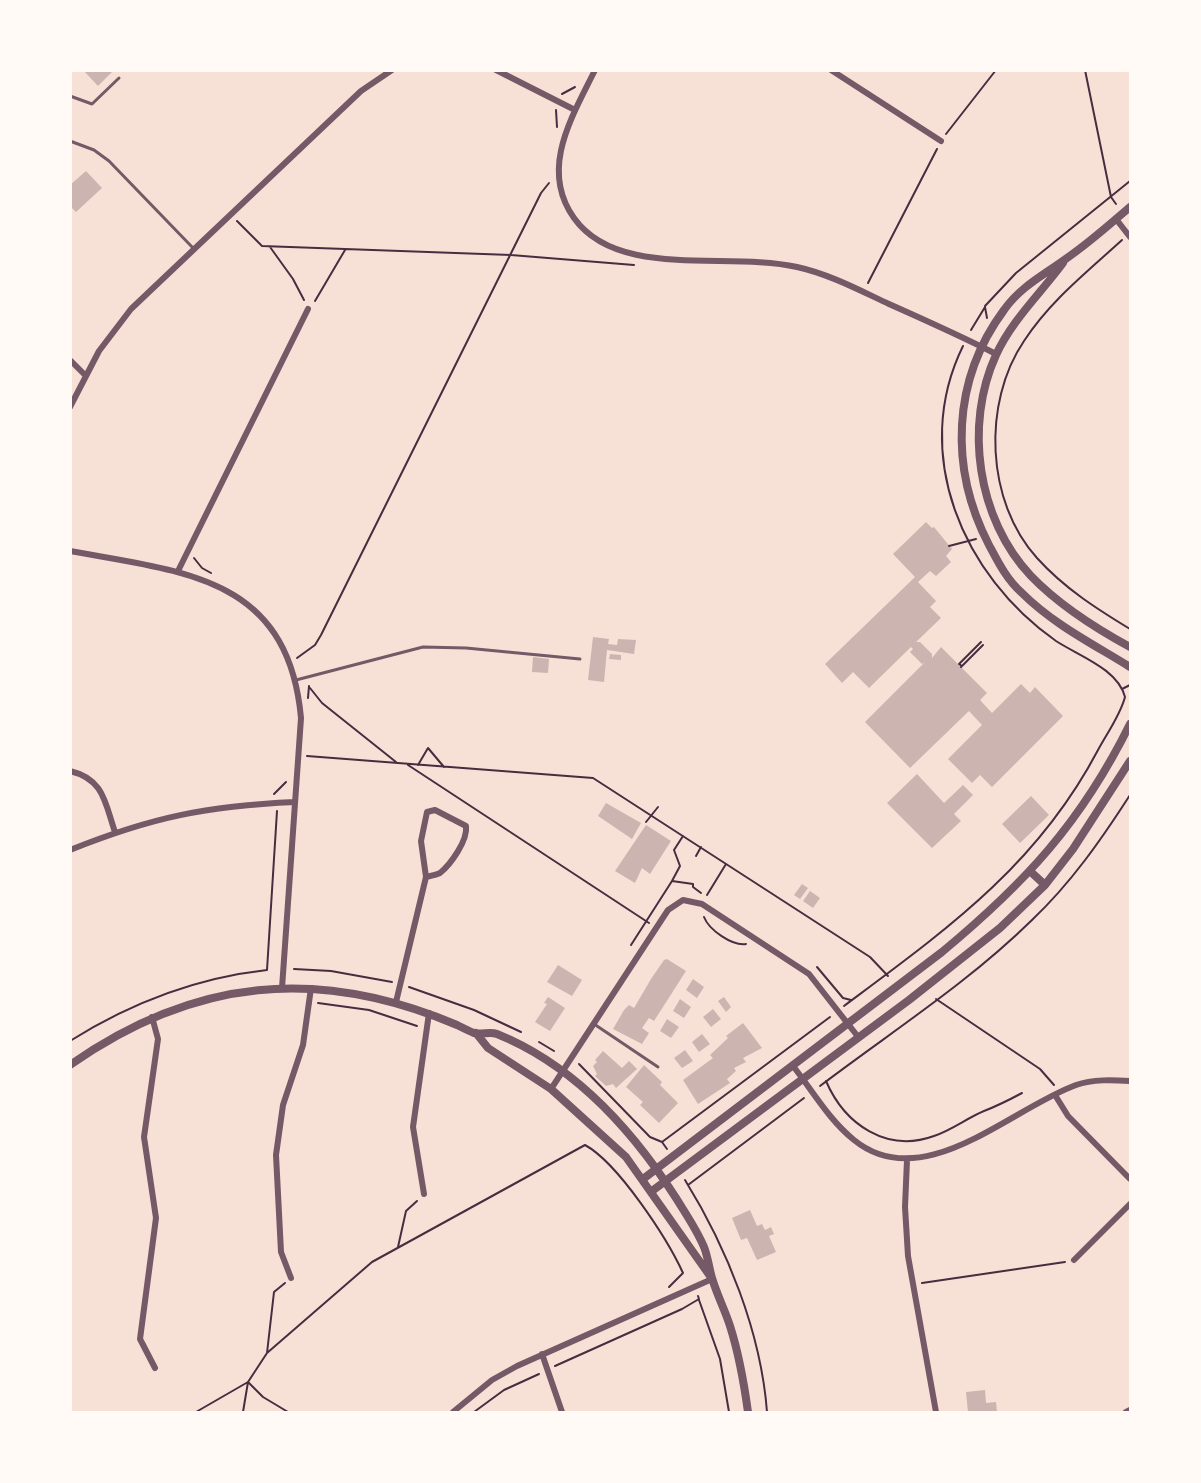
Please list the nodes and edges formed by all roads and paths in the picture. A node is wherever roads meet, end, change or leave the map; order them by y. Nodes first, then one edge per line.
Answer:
1 (392, 70) edge
2 (496, 70) edge
3 (595, 70) edge
4 (831, 70) edge
5 (996, 70) edge
6 (1085, 70) edge
7 (119, 78) dead end
8 (579, 83) dead end
9 (563, 92) dead end
10 (70, 96) edge
11 (575, 110) junction
12 (70, 141) edge
13 (941, 141) junction
14 (1131, 181) edge
15 (560, 184) junction
16 (1111, 197) junction
17 (1131, 207) edge
18 (231, 214) junction
19 (1116, 219) junction
20 (1130, 236) edge
21 (270, 247) junction
22 (195, 249) junction
23 (345, 250) junction
24 (511, 255) junction
25 (1065, 259) junction
26 (639, 265) dead end
27 (863, 292) junction
28 (985, 307) dead end
29 (308, 309) junction
30 (987, 317) dead end
31 (983, 323) dead end
32 (972, 328) dead end
33 (979, 328) dead end
34 (982, 346) junction
35 (958, 347) dead end
36 (996, 354) junction
37 (70, 360) edge
38 (86, 376) junction
39 (70, 407) edge
40 (1013, 520) junction
41 (1005, 524) dead end
42 (968, 543) junction
43 (949, 546) dead end
44 (70, 551) edge
45 (178, 571) junction
46 (1130, 629) edge
47 (982, 643) dead end
48 (1131, 647) edge
49 (580, 659) dead end
50 (289, 661) junction
51 (961, 666) dead end
52 (1131, 667) edge
53 (296, 680) junction
54 (1131, 685) edge
55 (310, 688) dead end
56 (1122, 689) junction
57 (1131, 724) edge
58 (298, 755) junction
59 (1131, 761) edge
60 (397, 763) junction
61 (407, 764) junction
62 (417, 765) junction
63 (444, 767) junction
64 (70, 771) edge
65 (288, 776) dead end
66 (1131, 795) edge
67 (276, 802) junction
68 (295, 802) junction
69 (658, 807) dead end
70 (652, 816) junction
71 (646, 822) dead end
72 (115, 832) junction
73 (683, 836) junction
74 (701, 847) junction
75 (70, 850) edge
76 (696, 856) dead end
77 (726, 864) junction
78 (1031, 873) junction
79 (426, 877) junction
80 (672, 881) dead end
81 (1045, 885) junction
82 (702, 904) junction
83 (655, 929) junction
84 (754, 949) dead end
85 (294, 969) dead end
86 (887, 975) junction
87 (399, 984) junction
88 (897, 986) junction
89 (282, 988) junction
90 (311, 988) junction
91 (936, 999) junction
92 (309, 1002) junction
93 (396, 1002) junction
94 (826, 1008) dead end
95 (839, 1011) junction
96 (429, 1013) junction
97 (152, 1017) junction
98 (829, 1018) junction
99 (848, 1023) junction
100 (594, 1024) junction
101 (427, 1030) junction
102 (476, 1033) junction
103 (859, 1038) junction
104 (70, 1041) edge
105 (579, 1064) dead end
106 (70, 1065) edge
107 (793, 1066) junction
108 (658, 1067) dead end
109 (562, 1072) junction
110 (803, 1079) junction
111 (1131, 1081) edge
112 (826, 1082) junction
113 (551, 1089) junction
114 (813, 1091) junction
115 (1022, 1093) dead end
116 (1057, 1093) junction
117 (729, 1114) junction
118 (770, 1117) dead end
119 (772, 1122) junction
120 (739, 1127) junction
121 (907, 1160) junction
122 (657, 1169) junction
123 (644, 1179) junction
124 (1131, 1179) edge
125 (665, 1181) junction
126 (652, 1191) junction
127 (424, 1194) joint
128 (1131, 1204) edge
129 (398, 1247) junction
130 (1074, 1260) joint
131 (683, 1273) junction
132 (291, 1278) joint
133 (712, 1279) junction
134 (913, 1285) junction
135 (693, 1287) junction
136 (667, 1289) dead end
137 (699, 1299) junction
138 (267, 1353) junction
139 (542, 1354) junction
140 (155, 1368) dead end
141 (549, 1369) junction
142 (248, 1382) junction
143 (1131, 1410) edge
144 (196, 1413) edge
145 (243, 1413) edge
146 (288, 1413) edge
147 (453, 1413) edge
148 (474, 1413) edge
149 (562, 1413) edge
150 (729, 1413) edge
151 (748, 1413) edge
152 (767, 1413) edge
153 (936, 1413) edge
154 (1126, 1413) edge

1 - 18 street
2 - 11 street
3 - 11 street
4 - 13 street
5 - 13 path
6 - 16 path
7 - 10 lane
8 - 9 path
11 - 15 street
12 - 22 lane
13 - 27 path
14 - 16 path
15 - 24 path
15 - 27 street
16 - 28 path
17 - 19 street
18 - 21 path
18 - 22 street
19 - 20 street
19 - 25 street
20 - 40 path
21 - 23 path
21 - 29 path
22 - 38 street
23 - 24 path
23 - 29 path
24 - 26 path
24 - 50 path
25 - 34 street
25 - 36 street
27 - 34 street
29 - 45 street
30 - 31 path
32 - 33 path
34 - 36 street
34 - 52 street
35 - 42 path
36 - 48 street
37 - 38 street
38 - 39 street
40 - 41 path
40 - 46 path
42 - 43 path
42 - 56 path
44 - 45 street
45 - 50 street
47 - 51 path
49 - 53 lane
50 - 53 street
53 - 58 street
54 - 56 path
55 - 60 path
56 - 86 path
57 - 78 street
58 - 60 path
58 - 68 street
59 - 81 street
60 - 61 path
61 - 62 path
61 - 83 path
62 - 63 path
62 - 63 path
63 - 70 path
64 - 72 street
65 - 67 path
66 - 91 path
67 - 68 street
67 - 72 street
67 - 104 path
68 - 89 street
69 - 70 path
70 - 71 path
70 - 73 path
72 - 75 street
73 - 74 path
73 - 80 path
74 - 76 path
74 - 77 path
77 - 82 path
77 - 86 path
78 - 81 street
78 - 88 street
79 - 79 street
79 - 87 street
81 - 103 street
82 - 83 street
82 - 84 path
82 - 95 street
83 - 100 street
85 - 87 path
86 - 88 path
86 - 95 path
87 - 93 street
88 - 99 street
89 - 90 street
89 - 97 street
90 - 92 street
90 - 93 street
91 - 112 path
91 - 116 path
92 - 101 path
92 - 132 street
93 - 96 street
94 - 98 path
95 - 98 path
95 - 99 street
96 - 101 street
96 - 102 street
97 - 106 street
97 - 140 street
98 - 105 path
99 - 103 street
99 - 107 street
100 - 108 lane
100 - 109 street
101 - 127 street
102 - 109 street
102 - 113 street
103 - 110 street
107 - 110 street
107 - 117 street
109 - 113 street
109 - 122 street
110 - 114 street
110 - 120 street
111 - 116 street
112 - 114 path
112 - 115 path
113 - 123 street
114 - 119 path
114 - 121 street
116 - 121 street
116 - 124 street
117 - 120 street
117 - 122 street
118 - 119 path
119 - 152 path
120 - 125 street
121 - 134 street
122 - 123 street
122 - 125 street
123 - 126 street
125 - 126 street
125 - 133 street
126 - 133 street
127 - 129 path
128 - 130 street
129 - 131 path
129 - 138 path
130 - 134 path
131 - 135 path
131 - 136 path
132 - 138 path
133 - 135 street
133 - 151 street
134 - 153 street
135 - 137 path
135 - 139 street
137 - 141 path
137 - 150 path
138 - 142 path
139 - 141 street
139 - 147 street
141 - 148 path
141 - 149 street
142 - 144 path
142 - 145 path
142 - 146 path
143 - 154 street

